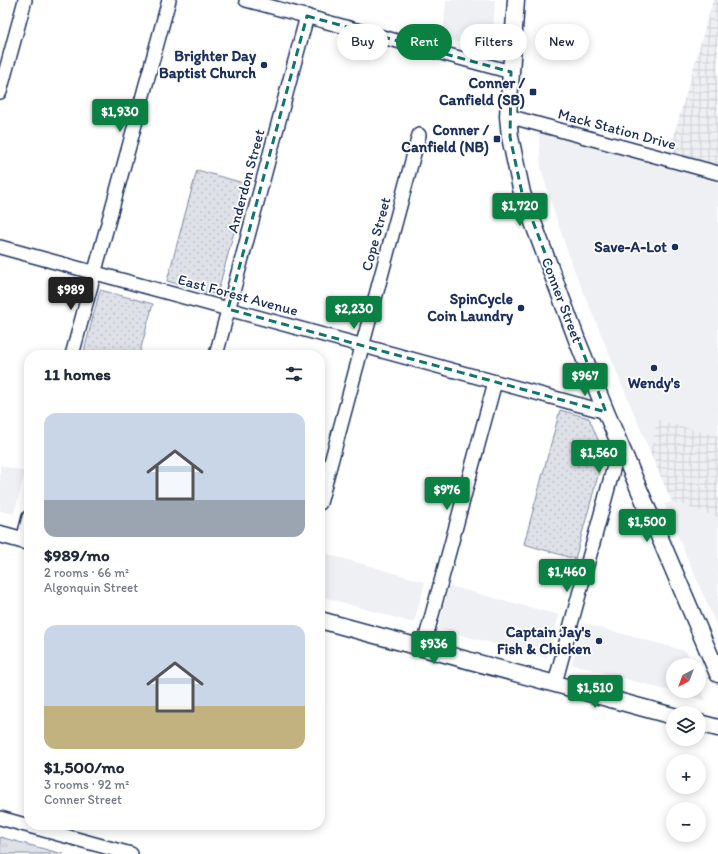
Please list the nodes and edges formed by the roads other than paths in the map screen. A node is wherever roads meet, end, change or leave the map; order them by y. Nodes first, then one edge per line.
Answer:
1 (25, 0) edge
2 (169, 0) edge
3 (246, 0) edge
4 (516, 0) edge
5 (307, 16) junction
6 (511, 72) junction
7 (0, 92) edge
8 (508, 116) junction
9 (419, 135) dead end
10 (718, 173) edge
11 (0, 247) edge
12 (95, 273) junction
13 (228, 309) junction
14 (363, 346) junction
15 (73, 350) edge
16 (217, 350) edge
17 (495, 382) junction
18 (606, 412) junction
19 (620, 444) junction
20 (325, 485) edge
21 (0, 534) edge
22 (24, 540) edge
23 (325, 621) edge
24 (423, 648) junction
25 (718, 674) edge
26 (555, 683) junction
27 (666, 714) edge
28 (706, 725) edge
29 (718, 728) edge
30 (0, 818) edge
31 (24, 825) edge
32 (44, 830) edge
33 (131, 854) edge

1 - 7 street
2 - 12 street
3 - 5 street
4 - 6 main road, Conner Street
5 - 6 street
5 - 13 street, Anderdon Street
6 - 8 main road, Conner Street
8 - 10 street, Mack Station Drive
8 - 18 main road, Conner Street
9 - 14 street, Cope Street
11 - 12 street, East Forest Avenue
12 - 13 street, East Forest Avenue
12 - 15 street
13 - 14 street, East Forest Avenue
13 - 16 street, Anderdon Street
14 - 17 street, East Forest Avenue
14 - 20 street, Cope Street
17 - 18 street, East Forest Avenue
17 - 24 street
18 - 19 main road, Conner Street
19 - 25 main road, Conner Street
19 - 26 street
21 - 22 main road
23 - 24 main road
24 - 26 main road
26 - 27 main road
28 - 29 main road
30 - 31 street
32 - 33 street

